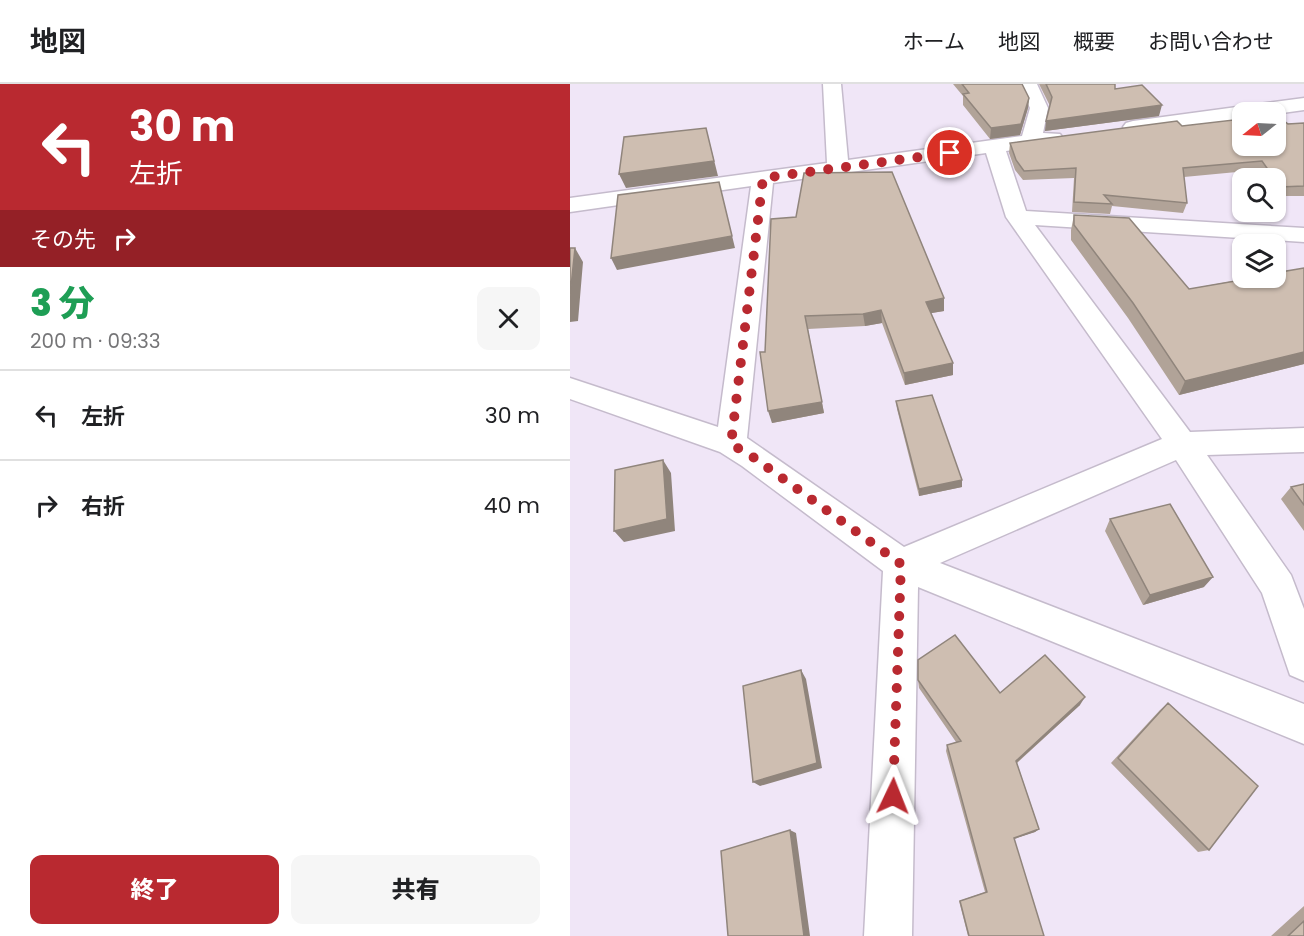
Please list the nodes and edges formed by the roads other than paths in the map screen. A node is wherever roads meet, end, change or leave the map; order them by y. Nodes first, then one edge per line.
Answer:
1 (832, 84) edge
2 (1028, 84) edge
3 (1304, 104) edge
4 (1286, 107) edge
5 (1232, 114) edge
6 (1113, 130) edge
7 (1078, 135) edge
8 (1032, 141) junction
9 (994, 148) junction
10 (838, 168) junction
11 (763, 178) junction
12 (570, 205) edge
13 (1017, 217) junction
14 (1304, 235) edge
15 (570, 388) edge
16 (1304, 440) edge
17 (731, 444) junction
18 (1182, 444) junction
19 (901, 564) junction
20 (1304, 662) edge
21 (1304, 724) edge
22 (888, 936) edge

1 - 10 street
2 - 8 street
3 - 4 street
5 - 6 street
7 - 8 street
8 - 9 street
9 - 10 street
9 - 13 street
10 - 11 street
11 - 12 street
11 - 17 street
13 - 14 street
13 - 18 street
15 - 17 street
16 - 18 street
17 - 19 street
18 - 19 street
18 - 20 street
19 - 21 street
19 - 22 street

